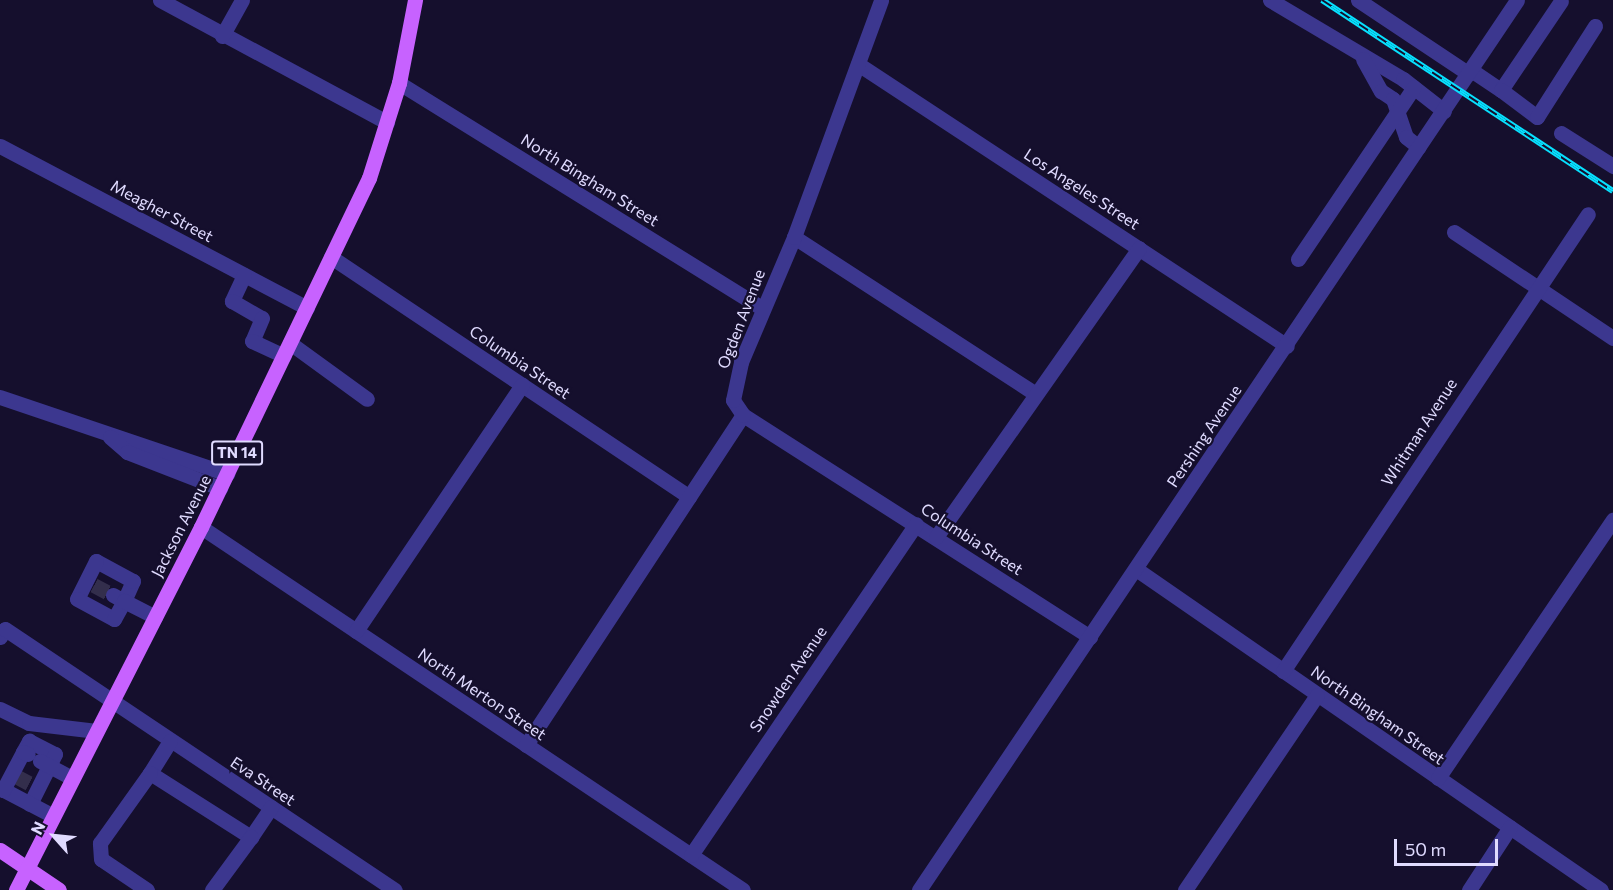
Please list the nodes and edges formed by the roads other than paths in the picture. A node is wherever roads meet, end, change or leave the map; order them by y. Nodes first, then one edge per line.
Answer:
1 (160, 0) edge
2 (242, 0) edge
3 (881, 0) edge
4 (1270, 0) edge
5 (1358, 0) edge
6 (1517, 0) edge
7 (415, 1) edge
8 (1561, 1) edge
9 (1595, 26) dead end
10 (222, 36) junction
11 (1363, 59) junction
12 (858, 64) junction
13 (1470, 72) junction
14 (399, 83) junction
15 (1414, 87) junction
16 (1501, 90) junction
17 (1444, 111) junction
18 (1398, 112) junction
19 (387, 122) junction
20 (1560, 133) dead end
21 (0, 146) edge
22 (1419, 147) junction
23 (1613, 166) edge
24 (1588, 214) dead end
25 (1454, 232) dead end
26 (794, 237) junction
27 (1139, 248) junction
28 (331, 257) junction
29 (1298, 259) dead end
30 (244, 275) junction
31 (1535, 289) junction
32 (307, 308) junction
33 (762, 308) junction
34 (1613, 338) edge
35 (1287, 346) junction
36 (287, 350) junction
37 (522, 385) junction
38 (1036, 394) junction
39 (0, 397) edge
40 (367, 399) dead end
41 (743, 415) junction
42 (110, 437) junction
43 (227, 474) junction
44 (220, 488) junction
45 (689, 497) junction
46 (1613, 520) edge
47 (916, 524) junction
48 (201, 527) junction
49 (936, 537) junction
50 (1136, 569) junction
51 (118, 598) junction
52 (155, 617) junction
53 (356, 631) junction
54 (0, 637) edge
55 (1090, 637) junction
56 (1283, 671) junction
57 (1317, 695) junction
58 (112, 702) junction
59 (0, 709) edge
60 (97, 731) junction
61 (170, 741) junction
62 (526, 745) junction
63 (35, 758) junction
64 (150, 773) junction
65 (72, 778) junction
66 (1438, 778) junction
67 (24, 780) junction
68 (1, 789) edge
69 (30, 804) junction
70 (270, 807) junction
71 (53, 816) junction
72 (1510, 827) junction
73 (251, 837) junction
74 (0, 850) edge
75 (691, 855) junction
76 (27, 868) junction
77 (16, 890) edge
78 (59, 890) edge
79 (147, 890) edge
80 (212, 890) edge
81 (395, 890) edge
82 (742, 890) edge
83 (919, 890) edge
84 (1185, 890) edge
85 (1469, 890) edge
86 (1601, 890) edge

1 - 10 street
2 - 10 street
3 - 12 street, Ogden Avenue
4 - 11 street
5 - 13 street
6 - 13 street, Pershing Avenue
7 - 14 main road, Jackson Avenue / TN 14
8 - 16 street
9 - 16 street
10 - 19 street
11 - 15 street
11 - 18 street
12 - 26 street, Ogden Avenue
12 - 27 street, Los Angeles Street
13 - 16 street
13 - 17 street, Pershing Avenue
14 - 19 main road, Jackson Avenue / TN 14
14 - 33 street, North Bingham Street
15 - 17 street
15 - 18 street
17 - 22 street, Pershing Avenue
18 - 22 street
18 - 29 street
19 - 28 main road, Jackson Avenue / TN 14
20 - 23 street
21 - 30 street, Meagher Street
22 - 35 street, Pershing Avenue
24 - 31 street, Whitman Avenue
25 - 31 street
26 - 33 street, Ogden Avenue
26 - 38 street
27 - 35 street, Los Angeles Street
27 - 38 street
28 - 32 main road, Jackson Avenue / TN 14
28 - 37 street, Columbia Street
30 - 32 street, Meagher Street
30 - 36 street
31 - 34 street
31 - 56 street, Whitman Avenue
32 - 36 main road, Jackson Avenue / TN 14
33 - 41 street, Ogden Avenue
35 - 50 street, Pershing Avenue
36 - 40 street
36 - 43 main road, Jackson Avenue / TN 14
37 - 45 street, Columbia Street
37 - 53 street
38 - 49 street
39 - 42 street
41 - 45 street
41 - 47 street, Columbia Street
42 - 43 street
42 - 44 street
43 - 44 main road, Jackson Avenue / TN 14
44 - 48 main road, Jackson Avenue / TN 14
45 - 62 street
46 - 66 street
47 - 49 street, Columbia Street
47 - 75 street, Snowden Avenue
48 - 52 main road, Jackson Avenue / TN 14
48 - 53 street, North Merton Street
49 - 55 street, Columbia Street
50 - 55 street, Pershing Avenue
50 - 56 street, North Bingham Street
51 - 51 street
51 - 52 street
52 - 58 main road, Jackson Avenue / TN 14
53 - 62 street, North Merton Street
54 - 58 street, Eva Street
55 - 83 street, Pershing Avenue
56 - 57 street, North Bingham Street
57 - 66 street, North Bingham Street
57 - 84 street
58 - 60 main road, Jackson Avenue / TN 14
58 - 61 street, Eva Street
59 - 60 street
60 - 65 main road, Jackson Avenue / TN 14
61 - 64 street
61 - 70 street, Eva Street
62 - 75 street, North Merton Street
63 - 65 street
63 - 67 street
63 - 67 street
64 - 73 street
64 - 79 street
65 - 71 main road, Jackson Avenue / TN 14
66 - 72 street, North Bingham Street
67 - 68 street
67 - 69 street
68 - 69 street
69 - 71 street
70 - 73 street
70 - 81 street, Eva Street
71 - 76 main road, Jackson Avenue / TN 14
72 - 85 street
72 - 86 street, North Bingham Street
73 - 80 street
74 - 76 main road
75 - 82 street, North Merton Street
76 - 77 main road, Jackson Avenue / TN 14
76 - 78 main road

